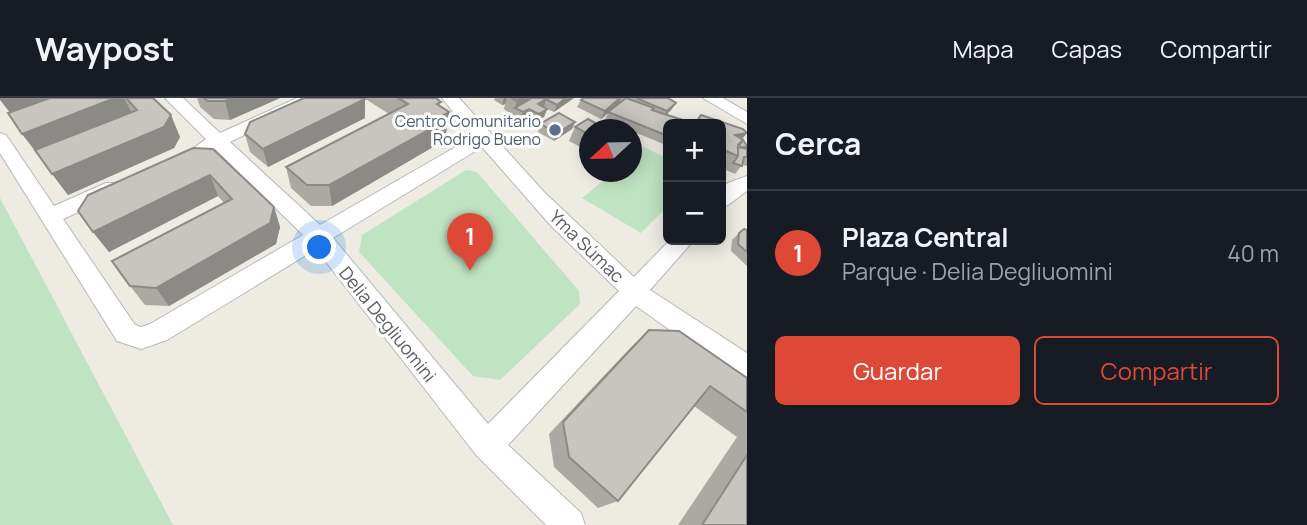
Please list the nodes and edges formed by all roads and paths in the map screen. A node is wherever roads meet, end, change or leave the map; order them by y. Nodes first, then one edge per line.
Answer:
1 (173, 98) edge
2 (311, 98) edge
3 (450, 98) edge
4 (711, 98) edge
5 (747, 119) edge
6 (484, 138) junction
7 (0, 139) edge
8 (218, 141) junction
9 (182, 157) edge
10 (133, 179) edge
11 (747, 183) edge
12 (726, 196) edge
13 (49, 216) junction
14 (320, 238) junction
15 (678, 245) edge
16 (634, 291) junction
17 (747, 367) edge
18 (487, 446) junction
19 (569, 525) edge

1 - 8 street, Delia Degliuomini
2 - 8 street
3 - 6 street, Yma Súmac
4 - 5 street
6 - 14 street
6 - 16 street, Yma Súmac
7 - 13 street
8 - 9 street
8 - 14 street, Delia Degliuomini
10 - 13 street
11 - 12 street
13 - 14 street
14 - 18 street, Delia Degliuomini
15 - 16 street
16 - 17 street, Yma Súmac
16 - 18 street
18 - 19 street, Delia Degliuomini

